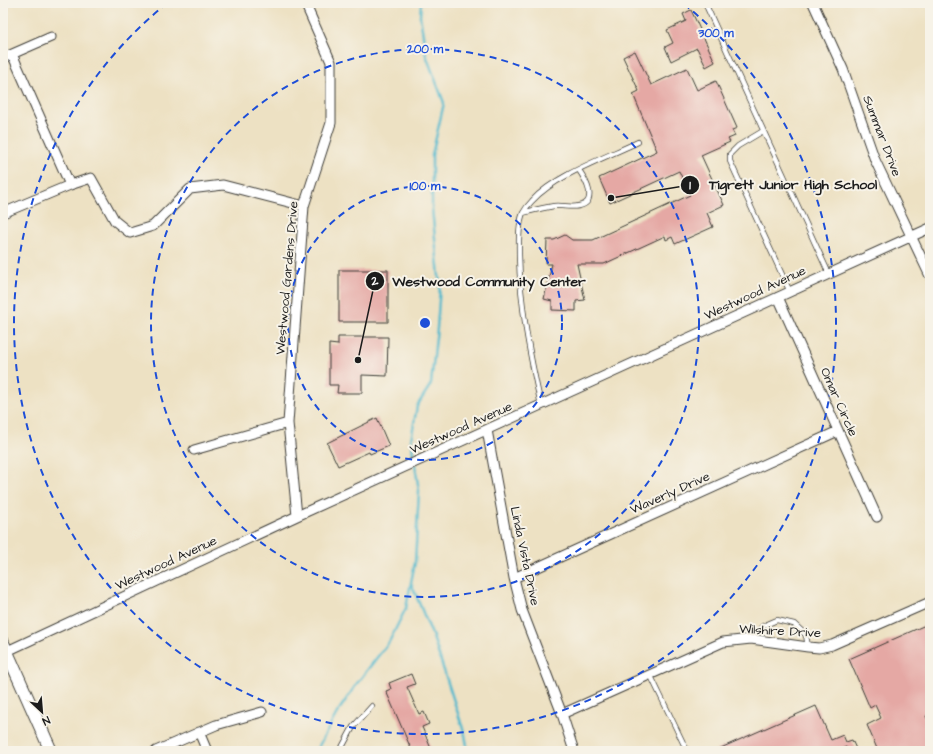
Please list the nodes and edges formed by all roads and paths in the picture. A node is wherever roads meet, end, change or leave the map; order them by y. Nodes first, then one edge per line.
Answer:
1 (305, 3) edge
2 (704, 3) edge
3 (813, 3) edge
4 (51, 37) dead end
5 (12, 54) junction
6 (3, 58) edge
7 (763, 131) junction
8 (638, 142) dead end
9 (579, 170) junction
10 (70, 185) junction
11 (304, 206) junction
12 (3, 213) edge
13 (523, 213) junction
14 (930, 228) edge
15 (911, 236) junction
16 (829, 274) junction
17 (930, 276) edge
18 (790, 292) junction
19 (778, 297) junction
20 (541, 405) junction
21 (288, 422) junction
22 (487, 430) junction
23 (838, 431) junction
24 (194, 450) dead end
25 (298, 516) junction
26 (877, 517) dead end
27 (514, 578) junction
28 (930, 602) edge
29 (751, 639) junction
30 (808, 647) junction
31 (4, 649) edge
32 (650, 674) junction
33 (372, 706) dead end
34 (262, 712) dead end
35 (562, 714) junction
36 (199, 732) junction
37 (51, 751) edge
38 (156, 751) edge
39 (207, 751) edge
40 (340, 751) edge
41 (574, 751) edge
42 (687, 751) edge

1 - 11 street, Westwood Gardens Drive
2 - 7 lane
3 - 15 street, Summar Drive
4 - 5 street
5 - 6 street
5 - 10 street
7 - 16 lane
7 - 18 lane
8 - 9 lane
9 - 13 lane
9 - 13 lane
10 - 11 street
10 - 12 street
11 - 21 street, Westwood Gardens Drive
13 - 20 lane
14 - 15 street, Westwood Avenue
15 - 16 street, Westwood Avenue
15 - 17 street, Summar Drive
16 - 18 street, Westwood Avenue
18 - 19 street, Westwood Avenue
19 - 20 street, Westwood Avenue
19 - 23 street, Omar Circle
20 - 22 street, Westwood Avenue
21 - 24 street
21 - 25 street, Westwood Gardens Drive
22 - 25 street, Westwood Avenue
22 - 27 street, Linda Vista Drive
23 - 26 street, Omar Circle
23 - 27 street, Waverly Drive
25 - 31 street, Westwood Avenue
27 - 35 street, Linda Vista Drive
28 - 30 street, Wilshire Drive
29 - 30 street, Wilshire Drive
29 - 30 lane
29 - 32 street, Wilshire Drive
31 - 37 street
32 - 35 street, Wilshire Drive
32 - 42 lane
33 - 40 lane
34 - 36 street
35 - 41 street, Linda Vista Drive
36 - 38 street
36 - 39 street

